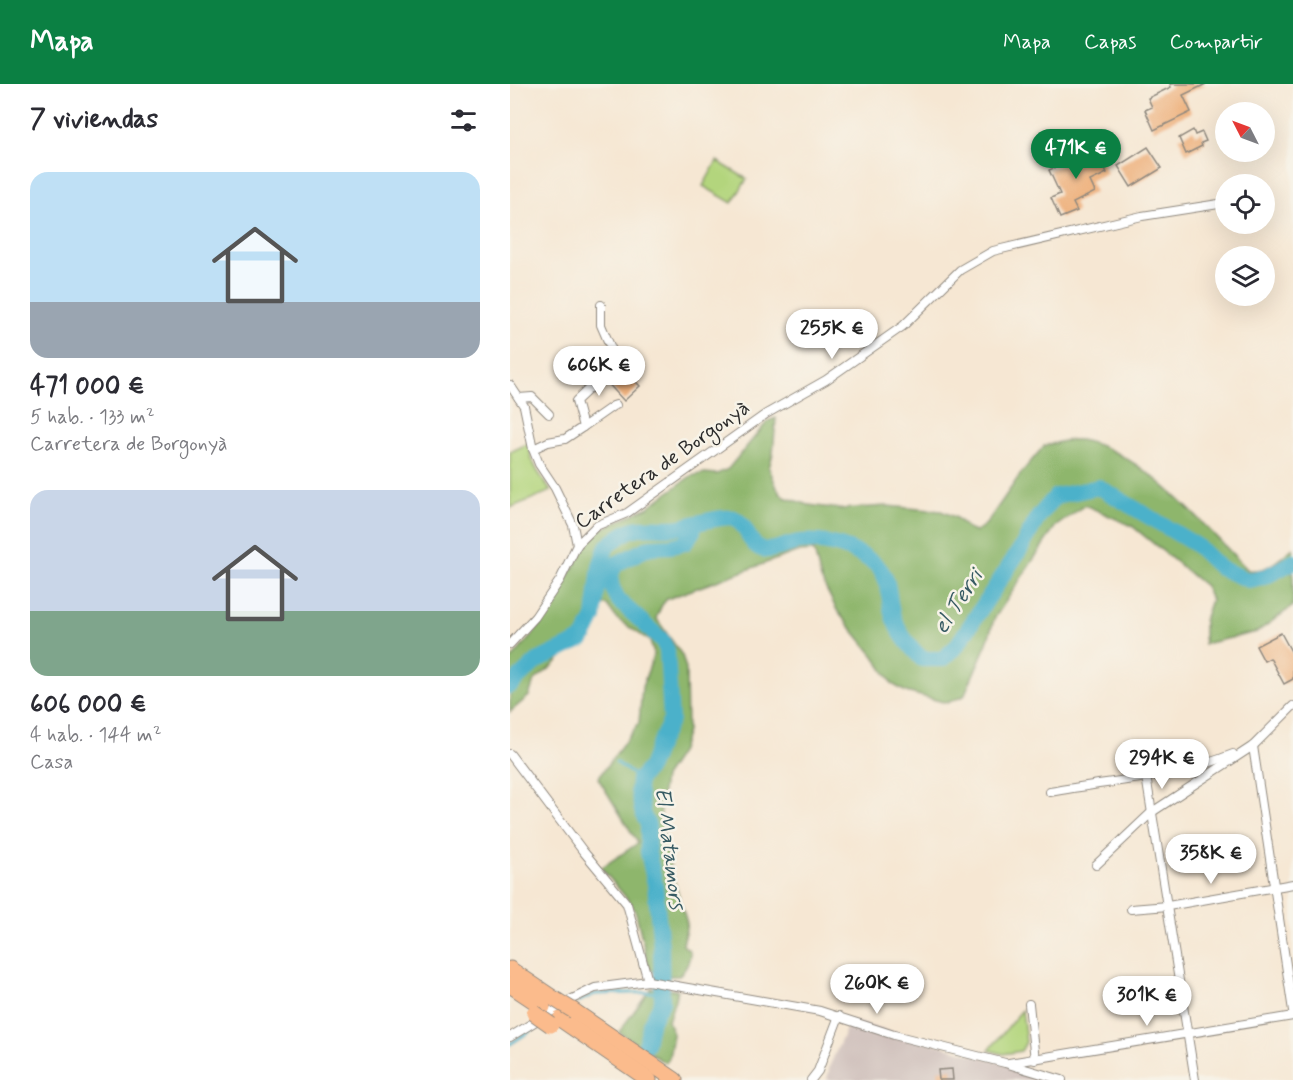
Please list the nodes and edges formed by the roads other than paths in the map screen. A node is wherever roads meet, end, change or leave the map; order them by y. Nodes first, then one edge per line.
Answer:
1 (1215, 205) edge
2 (601, 305) dead end
3 (510, 385) edge
4 (519, 398) junction
5 (616, 405) dead end
6 (549, 414) dead end
7 (583, 427) junction
8 (533, 449) junction
9 (577, 546) junction
10 (510, 644) edge
11 (1293, 706) edge
12 (1253, 746) junction
13 (510, 754) edge
14 (1146, 776) junction
15 (1050, 792) dead end
16 (1152, 812) junction
17 (1096, 865) dead end
18 (1293, 884) edge
19 (1275, 887) junction
20 (1168, 906) junction
21 (1131, 909) dead end
22 (510, 969) edge
23 (510, 978) edge
24 (651, 982) junction
25 (510, 985) edge
26 (510, 995) edge
27 (1029, 1004) dead end
28 (545, 1006) junction
29 (1293, 1011) edge
30 (839, 1016) junction
31 (1293, 1016) edge
32 (563, 1018) junction
33 (1188, 1033) junction
34 (510, 1037) edge
35 (1035, 1060) junction
36 (1005, 1063) junction
37 (819, 1075) edge
38 (632, 1080) edge
39 (649, 1080) edge
40 (658, 1080) edge
41 (675, 1080) edge
42 (811, 1080) edge
43 (1062, 1080) edge
44 (1195, 1080) edge

1 - 9 street, Carretera de Borgonyà
2 - 7 street
3 - 4 street
4 - 6 street
4 - 8 street
5 - 7 street
7 - 8 street
8 - 9 street
9 - 10 street, Carretera de Borgonyà
11 - 12 street
12 - 14 street
12 - 16 street
12 - 19 street
13 - 24 street
14 - 15 street
14 - 16 street
16 - 17 street
16 - 20 street
18 - 19 street
19 - 20 street
19 - 29 street
20 - 21 street
20 - 33 street
22 - 28 highway
23 - 28 highway
24 - 30 street
24 - 34 street
25 - 28 highway
26 - 28 highway
27 - 35 street
28 - 32 highway
30 - 36 street
30 - 37 street
31 - 33 street
32 - 38 highway
32 - 39 highway
32 - 40 highway
32 - 41 highway
33 - 35 street
33 - 44 street
35 - 36 street
36 - 43 street
37 - 42 street

